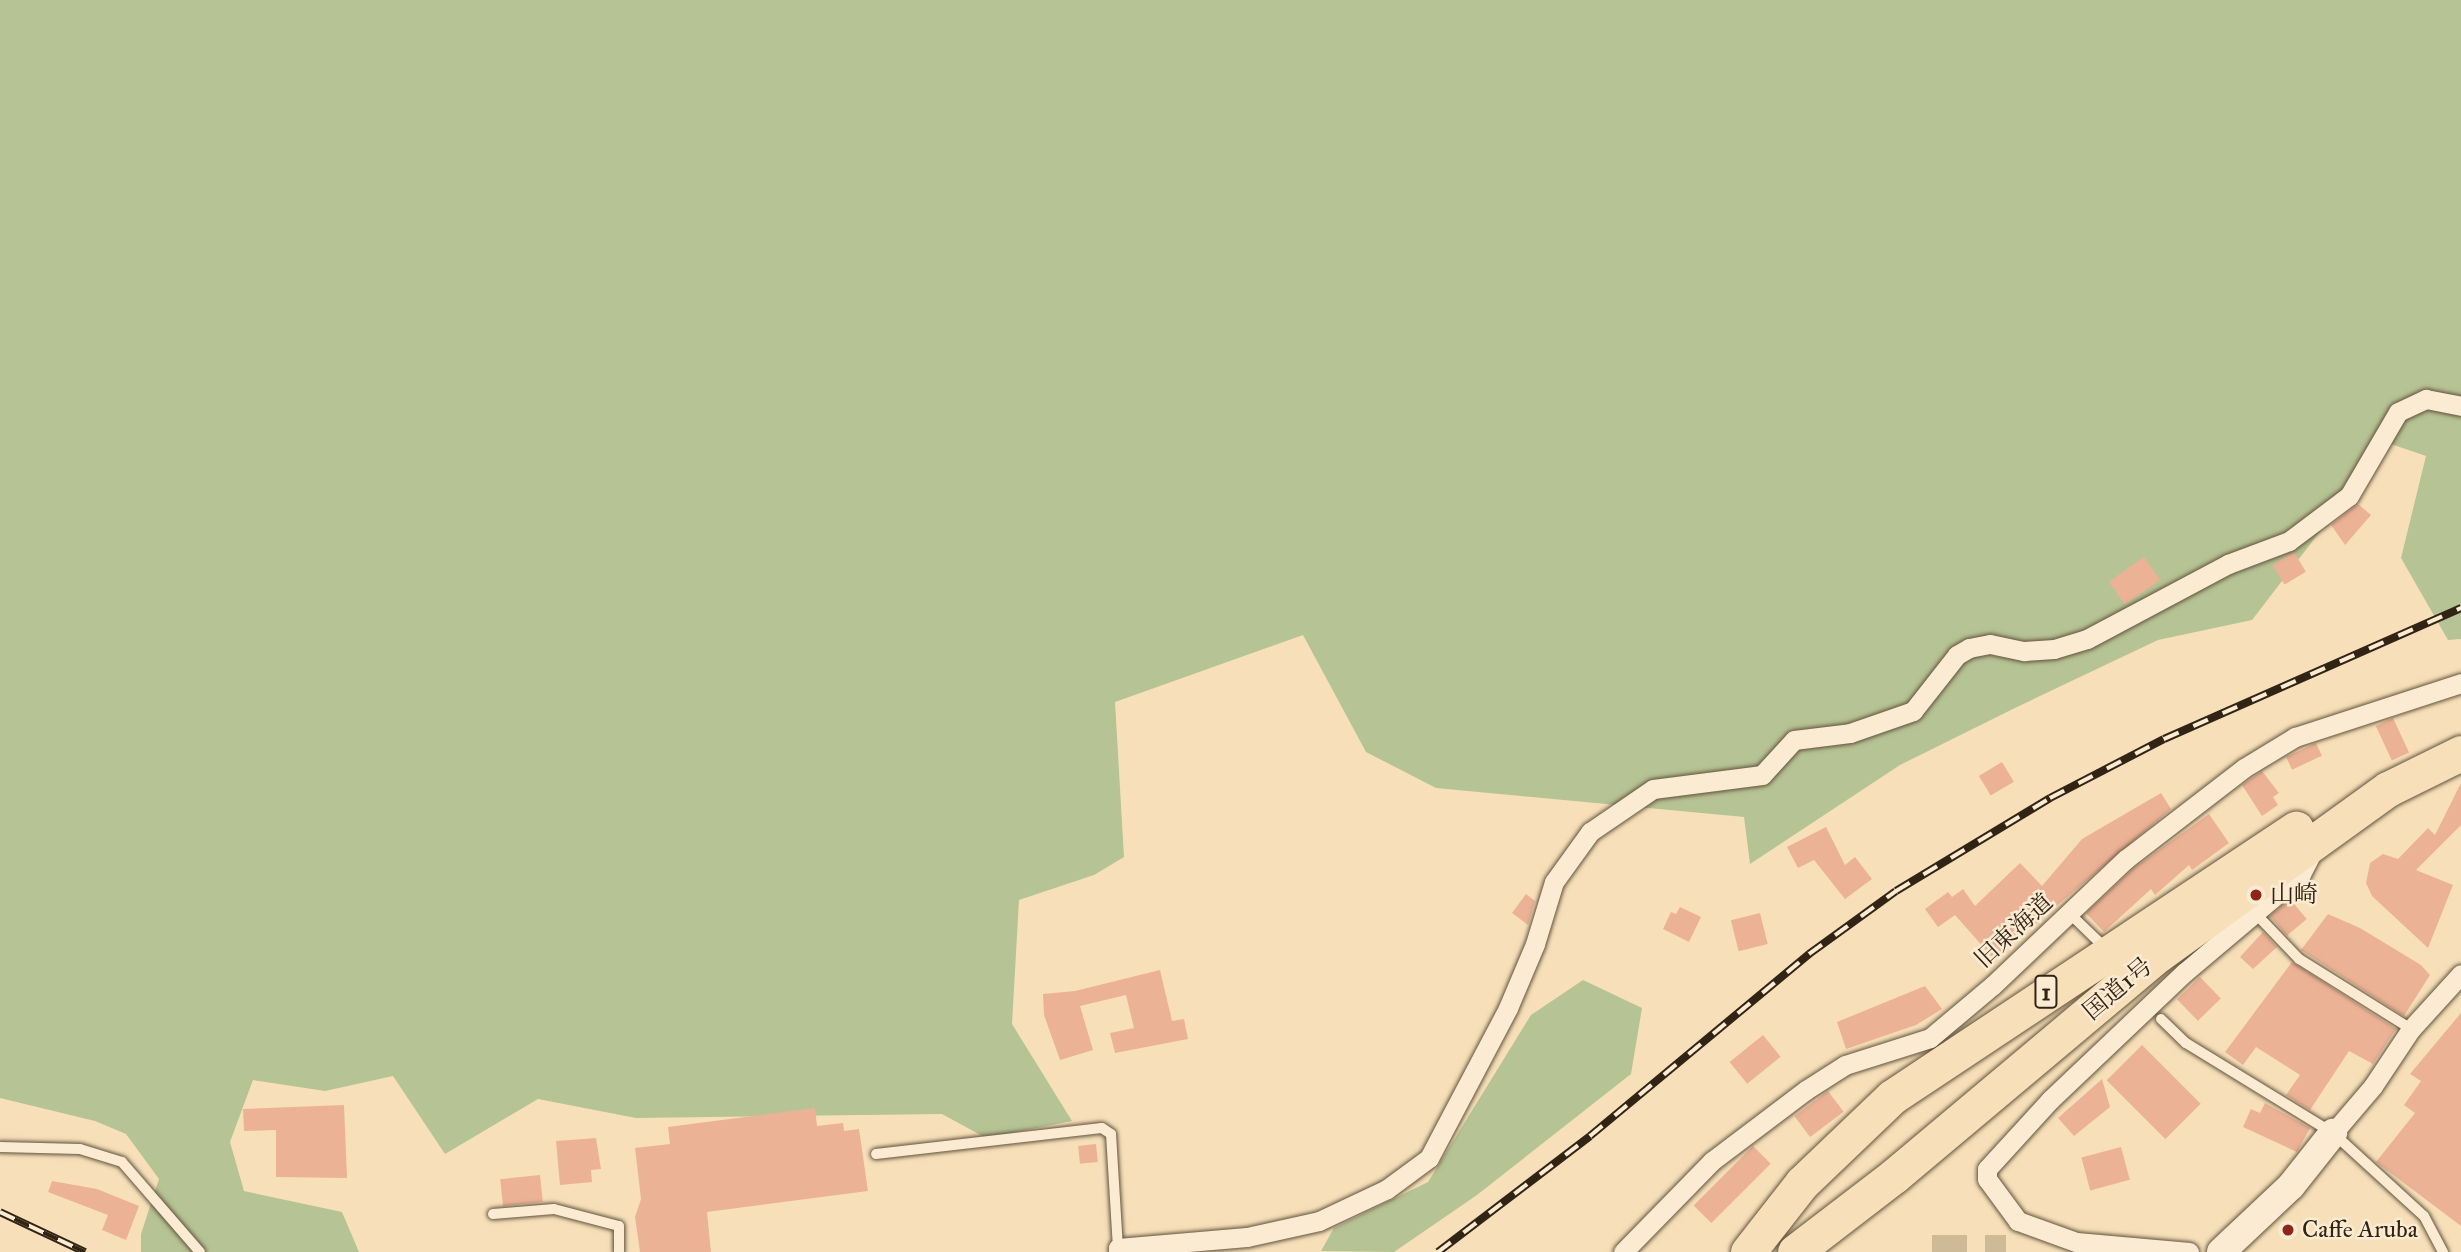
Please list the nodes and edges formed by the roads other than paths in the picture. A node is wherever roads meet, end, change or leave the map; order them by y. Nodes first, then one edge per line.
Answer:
1 (2461, 406) edge
2 (2461, 683) edge
3 (2461, 753) edge
4 (2388, 789) junction
5 (2321, 835) junction
6 (2069, 913) junction
7 (2257, 915) junction
8 (2099, 942) dead end
9 (2461, 974) edge
10 (2161, 1019) dead end
11 (2411, 1029) junction
12 (2333, 1133) junction
13 (0, 1147) edge
14 (876, 1154) dead end
15 (493, 1214) dead end
16 (1118, 1250) edge
17 (200, 1252) edge
18 (620, 1252) edge
19 (1623, 1252) edge
20 (1748, 1252) edge
21 (1795, 1252) edge
22 (2189, 1252) edge
23 (2221, 1252) edge
24 (2443, 1252) edge

1 - 16 street
2 - 6 street, 旧東海道
3 - 4 highway, 国道1号 / 1
4 - 5 highway, 国道1号 / 1
4 - 20 highway, 1
5 - 7 street
5 - 21 highway, 国道1号 / 1
6 - 8 lane
6 - 19 street, 旧東海道
7 - 11 lane
7 - 22 street
9 - 11 street
10 - 12 lane
11 - 12 street
12 - 23 street
12 - 24 lane
13 - 17 lane
14 - 16 lane
15 - 18 lane

